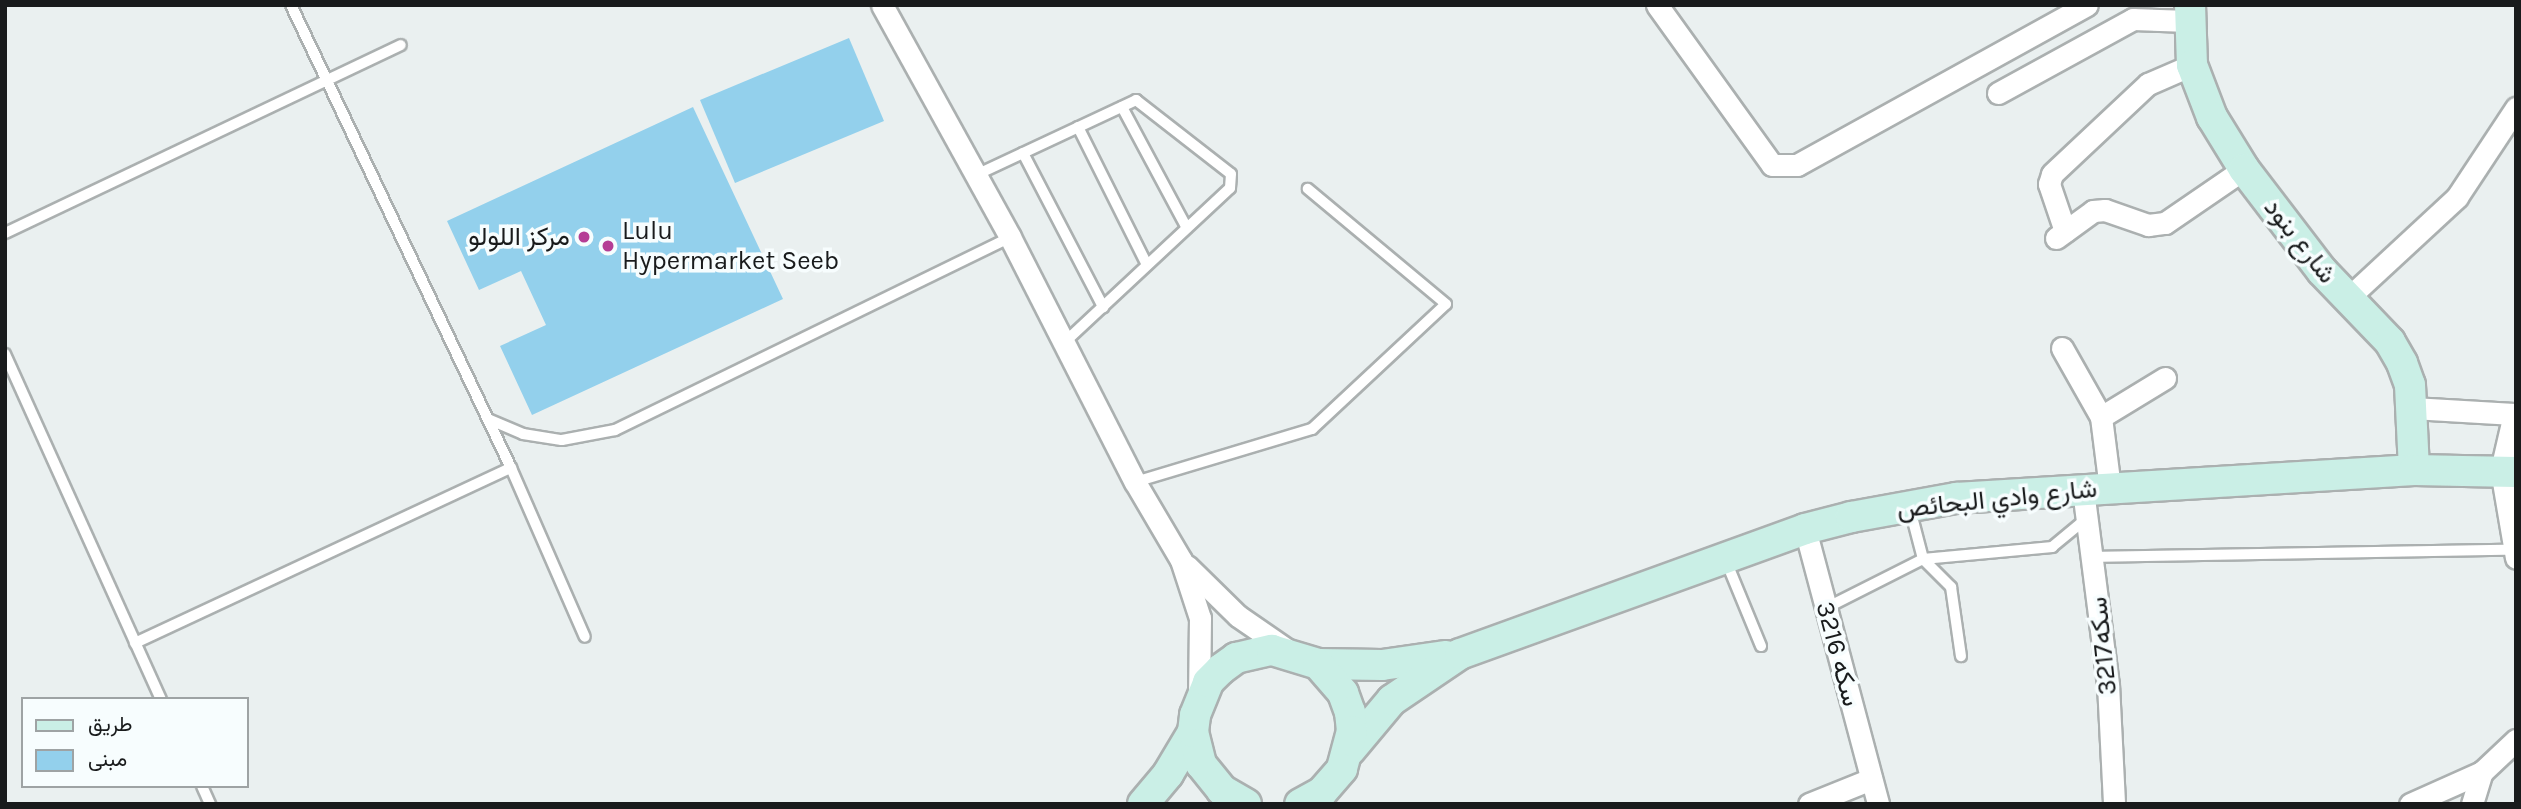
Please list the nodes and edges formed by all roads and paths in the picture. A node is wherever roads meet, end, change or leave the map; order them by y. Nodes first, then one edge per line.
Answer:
1 (291, 5) edge
2 (882, 5) edge
3 (1657, 5) edge
4 (2087, 5) edge
5 (2190, 13) edge
6 (401, 45) dead end
7 (2192, 65) junction
8 (326, 80) junction
9 (1998, 93) dead end
10 (1122, 107) junction
11 (2516, 108) edge
12 (1078, 127) junction
13 (1023, 152) junction
14 (2244, 169) junction
15 (976, 175) junction
16 (1308, 189) dead end
17 (1187, 228) junction
18 (5, 233) edge
19 (1010, 237) junction
20 (1147, 265) junction
21 (2347, 299) junction
22 (1103, 307) junction
23 (1064, 343) junction
24 (2062, 348) dead end
25 (5, 354) edge
26 (2165, 378) dead end
27 (2412, 408) junction
28 (2515, 408) edge
29 (2101, 417) junction
30 (488, 419) junction
31 (511, 468) junction
32 (2414, 470) junction
33 (2508, 471) edge
34 (1135, 482) junction
35 (2093, 499) junction
36 (1909, 506) junction
37 (1805, 529) junction
38 (2515, 554) edge
39 (2094, 557) junction
40 (1724, 559) junction
41 (1923, 559) junction
42 (1181, 560) junction
43 (1826, 608) junction
44 (585, 637) dead end
45 (135, 643) junction
46 (1761, 646) dead end
47 (1290, 652) junction
48 (1460, 654) junction
49 (1961, 656) dead end
50 (1318, 664) junction
51 (160, 697) edge
52 (1199, 699) junction
53 (1193, 732) junction
54 (2516, 740) edge
55 (1346, 760) junction
56 (2482, 772) junction
57 (1871, 779) junction
58 (203, 788) edge
59 (210, 804) edge
60 (1143, 804) edge
61 (1246, 804) edge
62 (1300, 804) edge
63 (1339, 804) edge
64 (1809, 804) edge
65 (1878, 804) edge
66 (2114, 804) edge
67 (2410, 804) edge
68 (2472, 804) edge

1 - 8 lane
2 - 15 street
3 - 4 street
5 - 7 street, شارع بنود
5 - 9 street
6 - 8 lane
7 - 14 street, شارع بنود
7 - 14 street
8 - 18 lane
8 - 30 lane
10 - 12 lane
10 - 17 lane
10 - 17 lane
11 - 21 street
12 - 13 lane
12 - 20 lane
13 - 15 lane
13 - 22 lane
14 - 21 street, شارع بنود
15 - 19 street
16 - 34 lane
17 - 20 lane
19 - 23 street
19 - 30 lane
20 - 22 lane
21 - 27 street, شارع بنود
22 - 23 lane
23 - 34 street
24 - 29 street
25 - 45 lane
26 - 29 street
27 - 28 street
27 - 32 street, شارع بنود
28 - 33 street
29 - 35 street, سكه3217
30 - 31 lane
31 - 44 lane
31 - 45 lane
32 - 33 street, شارع وادي البحائص
32 - 35 street, شارع وادي البحائص
33 - 38 street
34 - 42 street
35 - 36 street, شارع وادي البحائص
35 - 39 street, سكه3217
35 - 41 lane
36 - 37 street, شارع وادي البحائص
36 - 41 lane
37 - 40 street, شارع وادي البحائص
37 - 43 street, سكه 3216
38 - 39 lane
39 - 66 street, سكه3217
40 - 46 lane
40 - 48 street, شارع وادي البحائص
41 - 43 lane
41 - 49 lane
42 - 47 street
42 - 52 street
43 - 57 street, سكه 3216
45 - 51 lane
47 - 50 street
47 - 52 street
48 - 50 street
48 - 55 street
50 - 55 street
52 - 53 street
53 - 60 street
53 - 61 street
54 - 56 street
55 - 62 street
55 - 63 street
56 - 67 street
56 - 68 street
57 - 64 street
57 - 65 street, سكه 3216
58 - 59 lane

